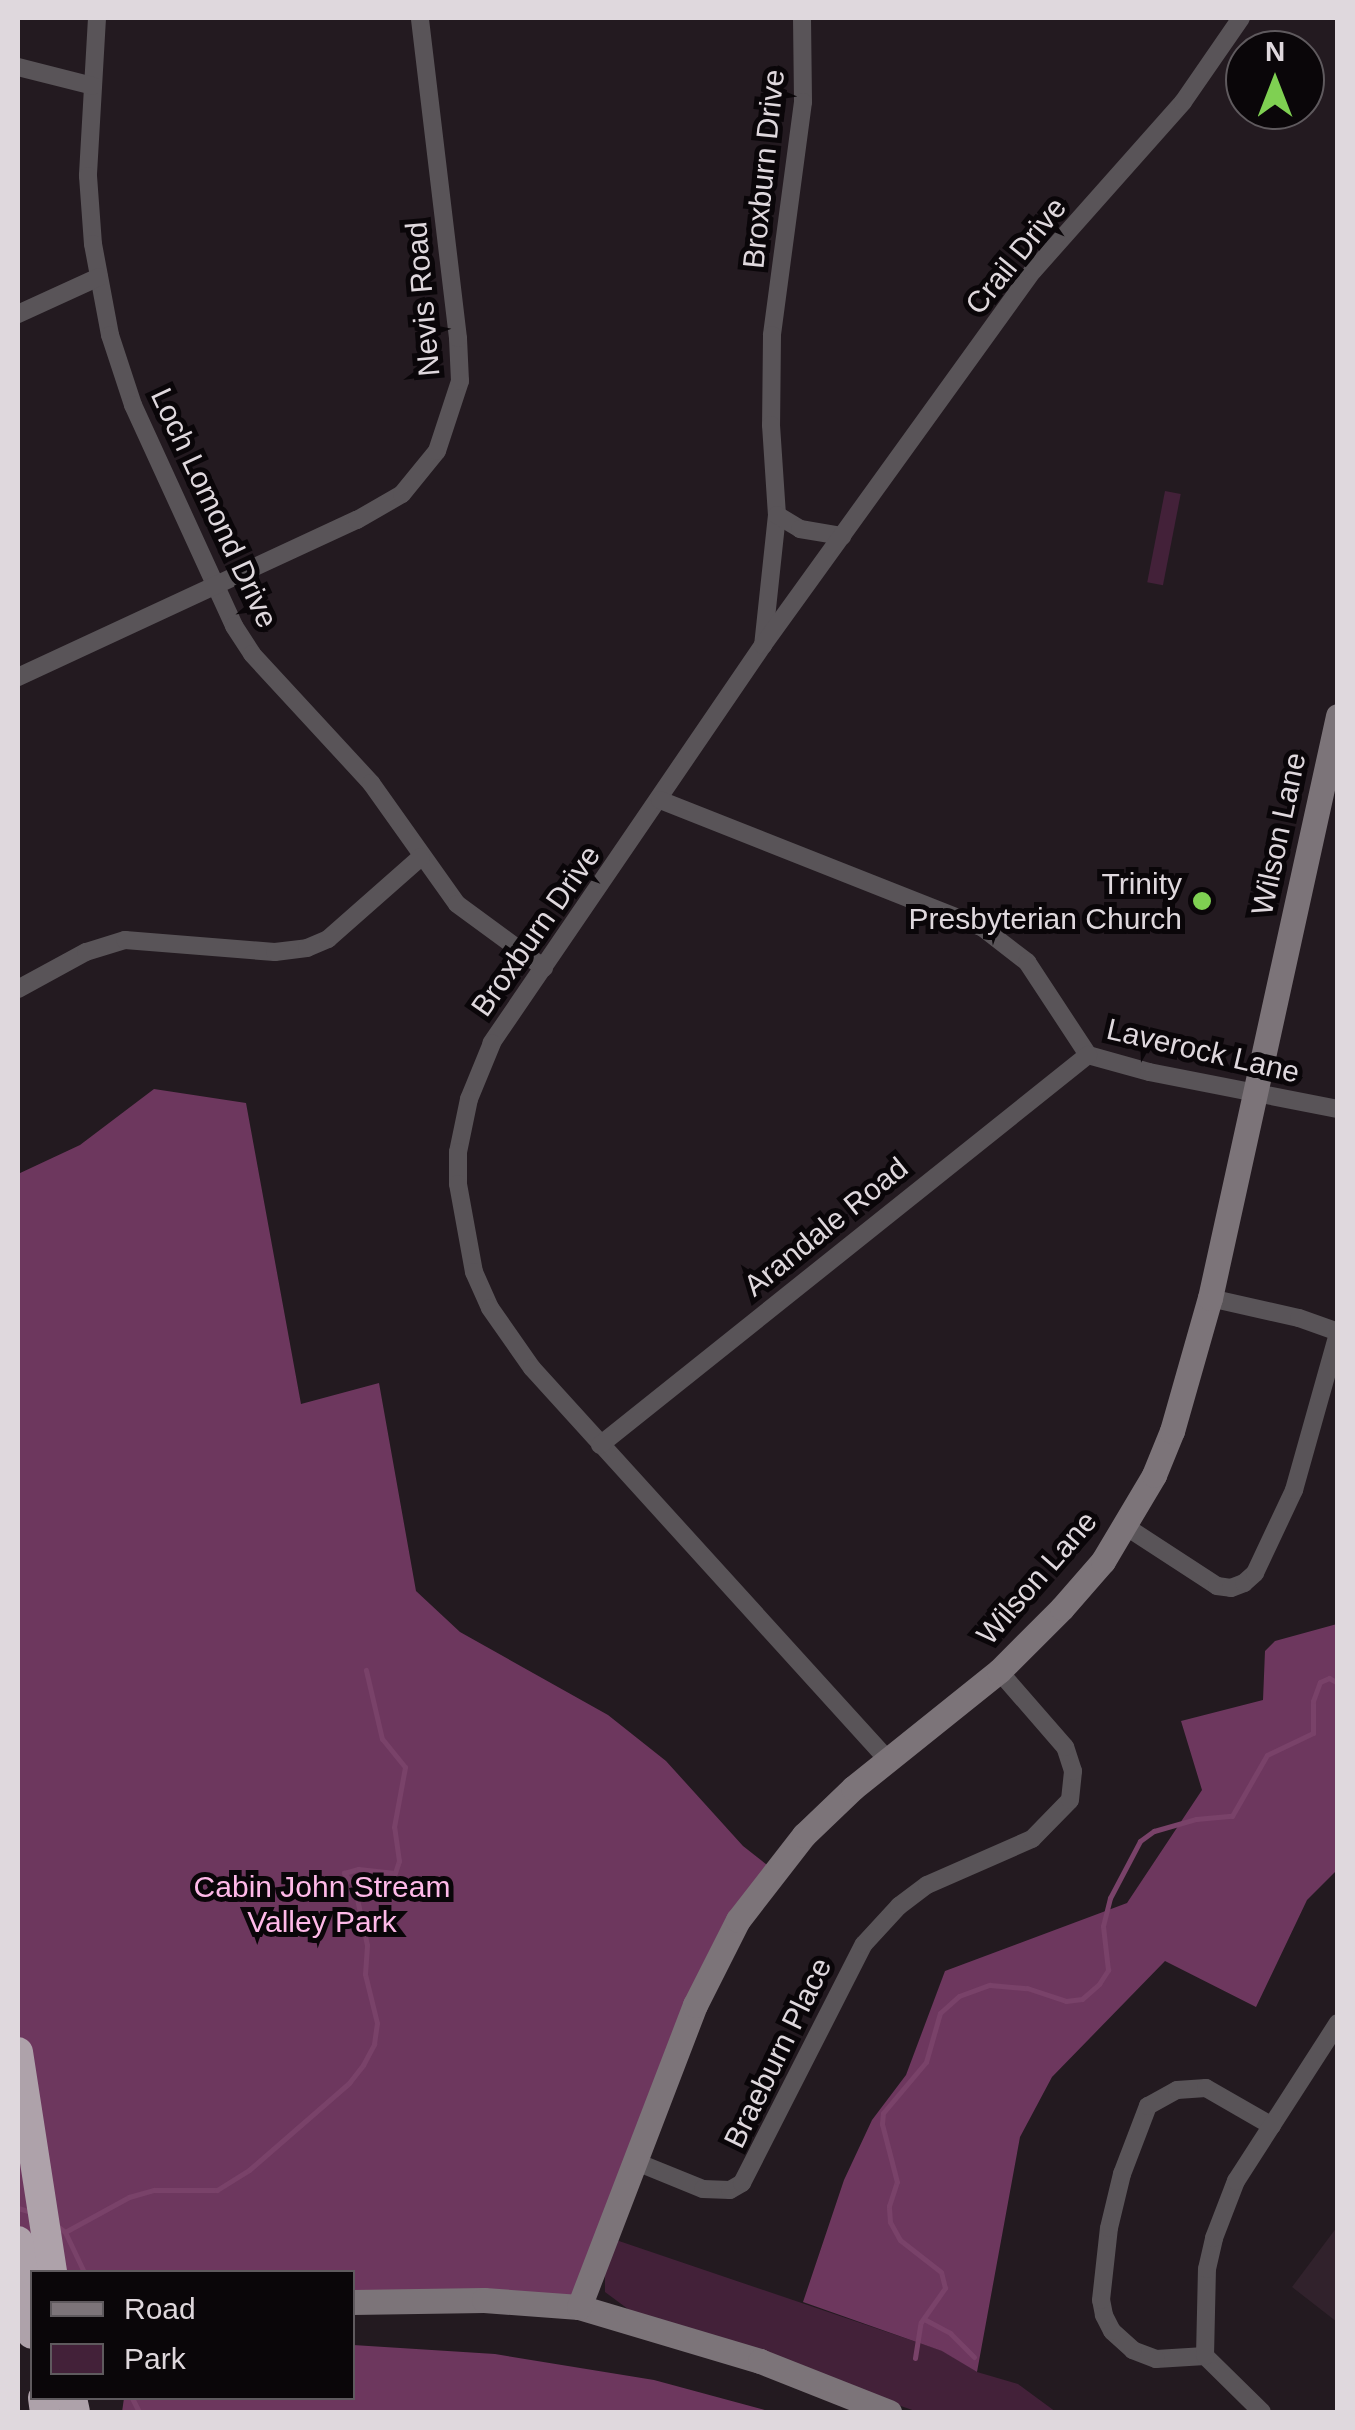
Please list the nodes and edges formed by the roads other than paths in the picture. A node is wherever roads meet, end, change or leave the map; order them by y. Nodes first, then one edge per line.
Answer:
1 (97, 18) edge
2 (420, 18) edge
3 (802, 18) edge
4 (1241, 18) edge
5 (18, 67) edge
6 (92, 86) junction
7 (99, 277) junction
8 (18, 314) edge
9 (777, 515) junction
10 (842, 536) junction
11 (216, 585) junction
12 (763, 645) junction
13 (18, 678) edge
14 (1338, 716) edge
15 (660, 800) junction
16 (421, 858) junction
17 (544, 968) junction
18 (18, 989) edge
19 (1088, 1055) junction
20 (1256, 1095) junction
21 (1338, 1109) edge
22 (1210, 1298) junction
23 (1338, 1333) edge
24 (600, 1445) junction
25 (1125, 1526) junction
26 (999, 1670) junction
27 (888, 1760) junction
28 (1338, 2023) edge
29 (18, 2052) edge
30 (1272, 2126) junction
31 (634, 2161) junction
32 (18, 2241) edge
33 (52, 2270) edge
34 (355, 2302) edge
35 (579, 2307) junction
36 (30, 2321) edge
37 (1206, 2356) junction
38 (889, 2412) edge
39 (1262, 2412) edge

1 - 6 street, Loch Lomond Drive
2 - 11 street, Nevis Road
3 - 9 street, Broxburn Drive
4 - 10 street, Crail Drive
5 - 6 street
6 - 7 street, Loch Lomond Drive
7 - 8 street
7 - 11 street, Loch Lomond Drive
9 - 10 street
9 - 12 street, Broxburn Drive
10 - 12 street, Crail Drive
11 - 13 street, Nevis Road
11 - 16 street, Loch Lomond Drive
12 - 15 street, Broxburn Drive
14 - 20 main road, Wilson Lane
15 - 17 street, Broxburn Drive
15 - 19 street, Laverock Lane
16 - 17 street, Loch Lomond Drive
16 - 18 street
17 - 24 street, Broxburn Drive
19 - 20 street, Laverock Lane
19 - 24 street, Arandale Road
20 - 21 street, Laverock Lane
20 - 22 main road, Wilson Lane
22 - 23 street
22 - 25 main road, Wilson Lane
23 - 25 street
24 - 27 street, Broxburn Drive
25 - 26 main road, Wilson Lane
26 - 27 main road, Wilson Lane
26 - 31 street, Braeburn Place
27 - 31 main road, Wilson Lane
28 - 30 street
29 - 33 highway
30 - 37 street
30 - 37 street
31 - 35 main road, Wilson Lane
32 - 36 highway
34 - 35 main road
35 - 38 main road
37 - 39 street

